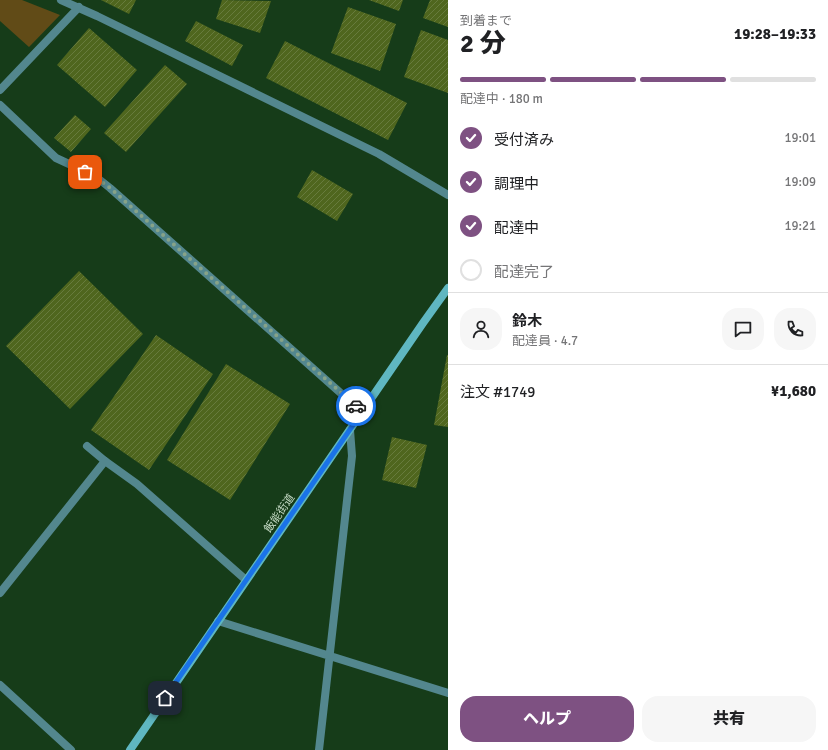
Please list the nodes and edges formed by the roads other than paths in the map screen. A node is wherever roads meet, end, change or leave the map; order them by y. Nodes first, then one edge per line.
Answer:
1 (61, 0) edge
2 (79, 7) junction
3 (0, 90) edge
4 (0, 105) edge
5 (448, 196) edge
6 (448, 288) edge
7 (362, 412) junction
8 (350, 430) junction
9 (87, 446) dead end
10 (105, 461) junction
11 (246, 580) junction
12 (0, 593) edge
13 (218, 621) junction
14 (330, 656) junction
15 (0, 685) edge
16 (448, 693) edge
17 (71, 750) edge
18 (130, 750) edge
19 (319, 750) edge

1 - 2 street
2 - 3 street
2 - 5 street
4 - 7 street
6 - 7 street, 飯能街道
7 - 8 street, 飯能街道
8 - 11 street, 飯能街道
8 - 14 street
9 - 10 street
10 - 11 street
10 - 12 street
11 - 13 street, 飯能街道
13 - 14 street
13 - 18 street, 飯能街道
14 - 16 street
14 - 19 street
15 - 17 street

